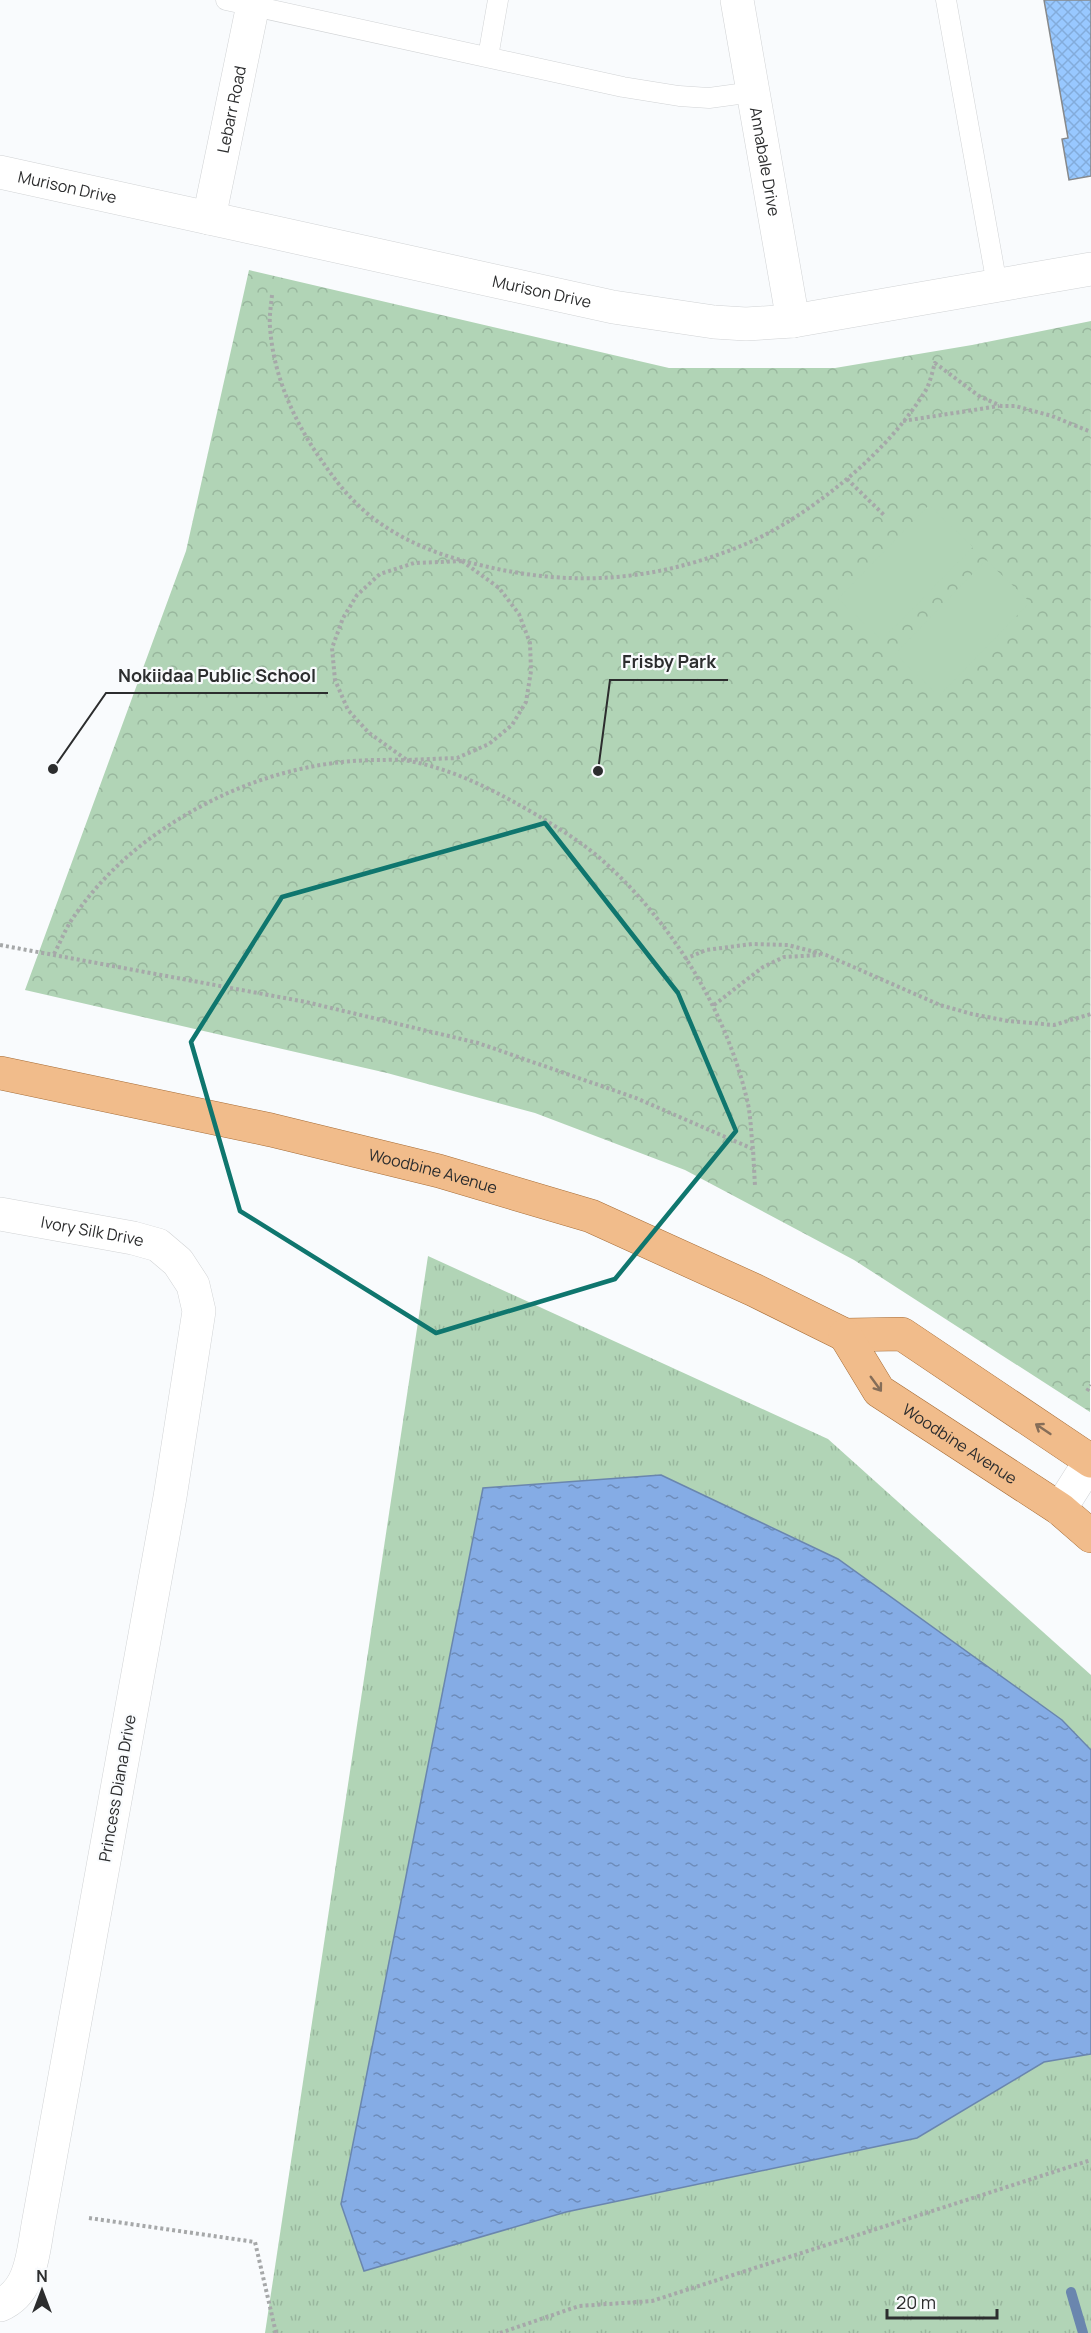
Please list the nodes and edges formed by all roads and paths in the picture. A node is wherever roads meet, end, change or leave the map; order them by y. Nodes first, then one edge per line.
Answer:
1 (498, 0) edge
2 (737, 0) edge
3 (946, 0) edge
4 (244, 2) edge
5 (488, 57) junction
6 (753, 92) junction
7 (0, 172) edge
8 (209, 218) junction
9 (1091, 269) edge
10 (997, 285) junction
11 (272, 296) dead end
12 (793, 321) junction
13 (1001, 406) junction
14 (902, 421) junction
15 (1091, 432) edge
16 (847, 479) junction
17 (885, 516) dead end
18 (462, 561) junction
19 (407, 760) junction
20 (0, 945) edge
21 (54, 954) junction
22 (826, 955) junction
23 (685, 959) junction
24 (714, 1005) junction
25 (1091, 1014) edge
26 (0, 1073) edge
27 (753, 1149) junction
28 (755, 1186) dead end
29 (0, 1214) edge
30 (178, 1262) joint
31 (845, 1335) junction
32 (1091, 1385) edge
33 (1087, 1390) dead end
34 (1091, 1461) edge
35 (1060, 1509) junction
36 (1091, 1536) edge
37 (1091, 2160) edge
38 (89, 2218) dead end
39 (0, 2306) edge
40 (276, 2333) edge
41 (500, 2333) edge

1 - 5 lane
2 - 6 street, Annabale Drive
3 - 10 lane
4 - 5 lane
4 - 8 street, Lebarr Road
5 - 6 lane
6 - 12 street, Annabale Drive
7 - 8 street, Murison Drive
8 - 12 street, Murison Drive
9 - 10 street, Murison Drive
10 - 12 street, Murison Drive
11 - 18 path
13 - 14 path
13 - 14 path
13 - 15 path
14 - 16 path
16 - 17 path
16 - 18 path
18 - 19 path
18 - 19 path
19 - 21 path
19 - 23 path
20 - 21 path
21 - 27 path
22 - 23 path
22 - 24 path
22 - 25 path
23 - 24 path
24 - 27 path
26 - 31 main road, Woodbine Avenue
27 - 28 path
29 - 30 street, Ivory Silk Drive
30 - 39 street, Princess Diana Drive
34 -> 31 main road, Woodbine Avenue
31 -> 35 main road, Woodbine Avenue
32 - 33 path
34 - 35 street
35 - 36 main road, Woodbine Avenue
37 - 41 path
38 - 40 path

